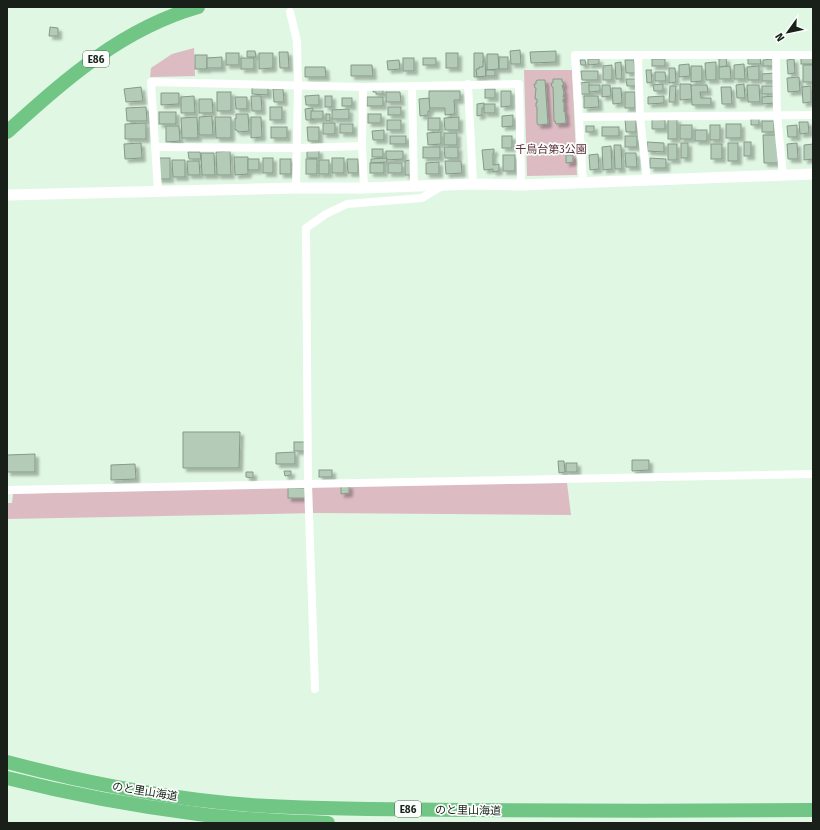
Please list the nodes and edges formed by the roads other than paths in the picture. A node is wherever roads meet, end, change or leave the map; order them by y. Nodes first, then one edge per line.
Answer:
1 (198, 7) edge
2 (290, 12) dead end
3 (638, 55) junction
4 (776, 55) junction
5 (813, 55) edge
6 (468, 84) junction
7 (298, 85) junction
8 (412, 86) junction
9 (363, 87) junction
10 (778, 115) junction
11 (813, 115) edge
12 (579, 117) junction
13 (640, 117) junction
14 (7, 132) edge
15 (362, 146) junction
16 (155, 147) junction
17 (297, 148) junction
18 (813, 174) edge
19 (783, 176) junction
20 (647, 181) junction
21 (584, 183) junction
22 (473, 184) junction
23 (521, 185) junction
24 (442, 186) junction
25 (414, 187) junction
26 (296, 188) junction
27 (364, 188) junction
28 (158, 192) junction
29 (7, 196) edge
30 (813, 474) edge
31 (308, 484) junction
32 (7, 490) edge
33 (315, 689) dead end
34 (7, 762) edge
35 (7, 778) edge
36 (813, 810) edge
37 (328, 823) edge

1 - 14 highway, E86
2 - 7 street
3 - 4 street
3 - 12 street
3 - 13 street
4 - 5 street
4 - 10 street
6 - 8 street
6 - 22 street
6 - 23 street
7 - 9 street
7 - 16 street
7 - 17 street
8 - 9 street
8 - 25 street
9 - 15 street
10 - 11 street
10 - 13 street
10 - 19 street
12 - 13 street
12 - 21 street
13 - 20 street
15 - 17 street
15 - 27 street
16 - 17 street
16 - 28 street
17 - 26 street
18 - 19 street
19 - 20 street
20 - 21 street
21 - 23 street
22 - 23 street
22 - 24 street
24 - 25 street
24 - 31 street
25 - 27 street
26 - 27 street
26 - 28 street
28 - 29 street
30 - 31 street
31 - 32 street
31 - 33 street
34 - 36 highway, のと里山海道 / E86
35 - 37 highway, のと里山海道

